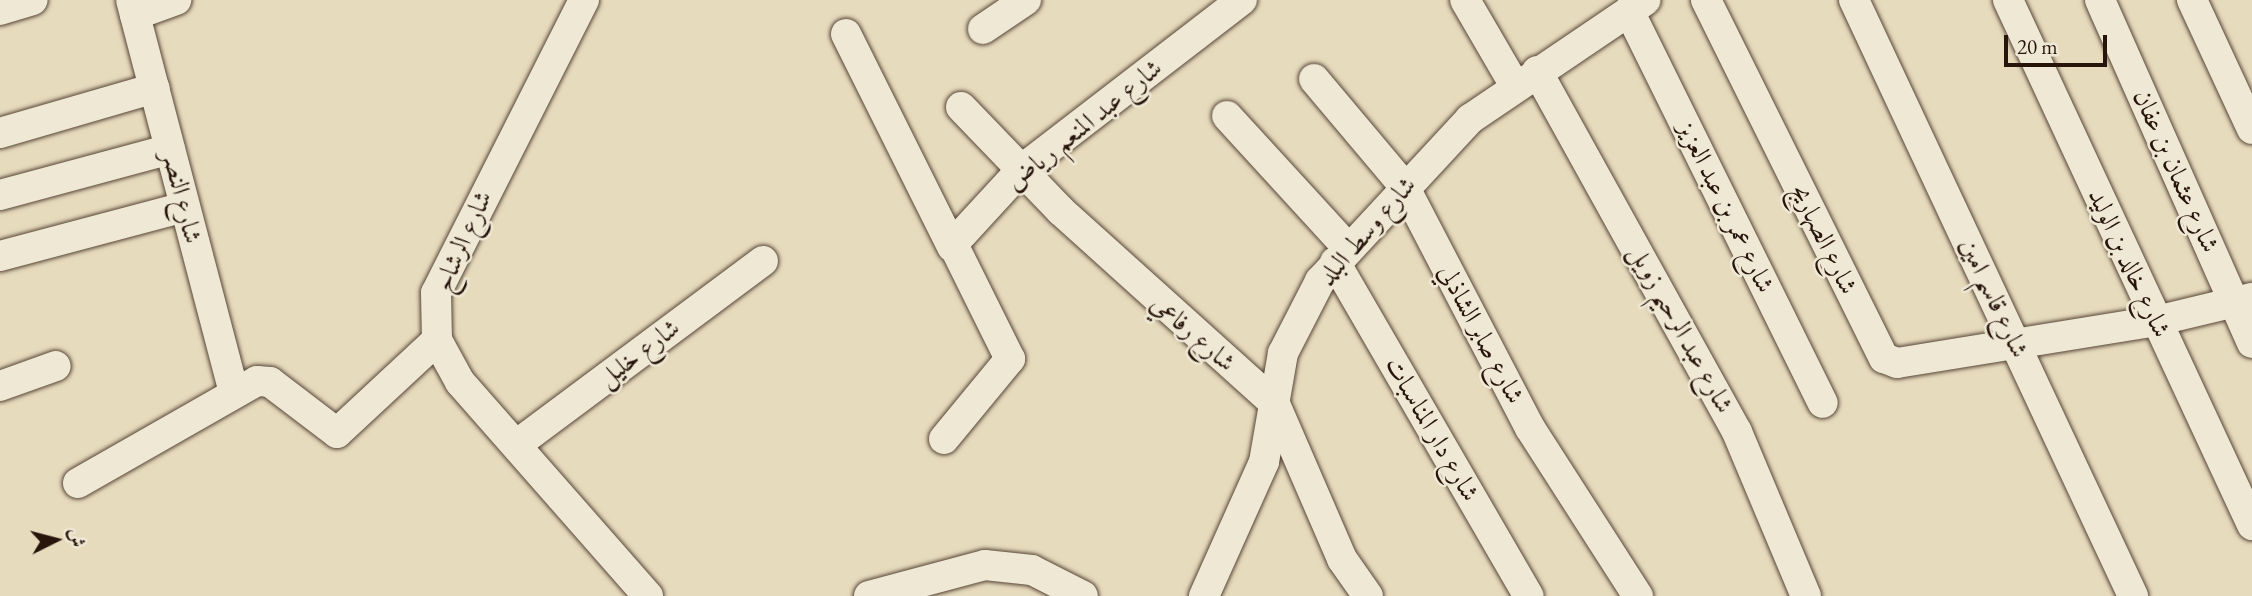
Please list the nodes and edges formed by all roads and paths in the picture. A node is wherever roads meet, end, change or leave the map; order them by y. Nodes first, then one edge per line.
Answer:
1 (32, 0) edge
2 (176, 0) edge
3 (584, 0) edge
4 (1026, 0) edge
5 (1465, 0) edge
6 (1706, 0) edge
7 (1854, 0) edge
8 (2008, 0) edge
9 (2100, 0) edge
10 (2192, 0) edge
11 (1233, 3) edge
12 (1638, 6) edge
13 (133, 7) edge
14 (0, 10) edge
15 (983, 29) dead end
16 (846, 34) dead end
17 (1314, 79) dead end
18 (1526, 79) junction
19 (155, 88) junction
20 (961, 107) dead end
21 (1227, 116) dead end
22 (2252, 129) edge
23 (0, 132) edge
24 (170, 149) junction
25 (1021, 170) junction
26 (1404, 186) junction
27 (0, 195) edge
28 (184, 207) junction
29 (952, 247) junction
30 (1341, 254) junction
31 (0, 256) edge
32 (763, 261) dead end
33 (2243, 300) edge
34 (2157, 321) junction
35 (437, 340) junction
36 (2252, 343) edge
37 (2015, 344) junction
38 (56, 366) dead end
39 (0, 386) edge
40 (234, 393) junction
41 (1823, 403) dead end
42 (1275, 404) junction
43 (944, 439) dead end
44 (516, 445) junction
45 (78, 483) dead end
46 (2252, 525) edge
47 (1035, 583) edge
48 (648, 596) edge
49 (869, 596) edge
50 (1083, 596) edge
51 (1204, 596) edge
52 (1368, 596) edge
53 (1529, 596) edge
54 (1638, 596) edge
55 (1806, 596) edge
56 (2133, 596) edge

1 - 14 street
2 - 13 street
3 - 35 street, شارع الرشاح
4 - 15 street
5 - 18 street, شارع عبد الرحيم زويل
6 - 37 street, شارع الصهاريج
7 - 37 street, شارع قاسم امين
8 - 34 street, شارع خالد بن الوليد
9 - 33 street, شارع عثمان بن عفان
10 - 22 street
11 - 25 street, شارع عبد المنعم رياض
12 - 18 street, شارع وسط البلد
12 - 41 street, شارع عمر بن عبد العزيز
13 - 19 street, شارع النصر
16 - 29 street
17 - 26 street, شارع صابر الشاذلي
18 - 26 street, شارع وسط البلد
18 - 55 street, شارع عبد الرحيم زويل
19 - 23 street
19 - 24 street, شارع النصر
20 - 25 street, شارع رفاعي
21 - 30 street, شارع دار المناسبات
24 - 27 street
24 - 28 street, شارع النصر
25 - 29 street, شارع عبد المنعم رياض
25 - 42 street, شارع رفاعي
26 - 30 street, شارع وسط البلد
26 - 54 street, شارع صابر الشاذلي
28 - 31 street
28 - 40 street, شارع النصر
29 - 43 street
30 - 42 street, شارع وسط البلد
30 - 53 street, شارع دار المناسبات
32 - 44 street, شارع خليل
33 - 34 street, شارع الصهاريج
33 - 36 street, شارع عثمان بن عفان
34 - 37 street, شارع الصهاريج
34 - 46 street, شارع خالد بن الوليد
35 - 40 street
35 - 44 street, شارع الرشاح
37 - 56 street, شارع قاسم امين
38 - 39 street
40 - 45 street
42 - 51 street, شارع وسط البلد
42 - 52 street, شارع رفاعي
44 - 48 street, شارع الرشاح
47 - 49 street
47 - 50 street

